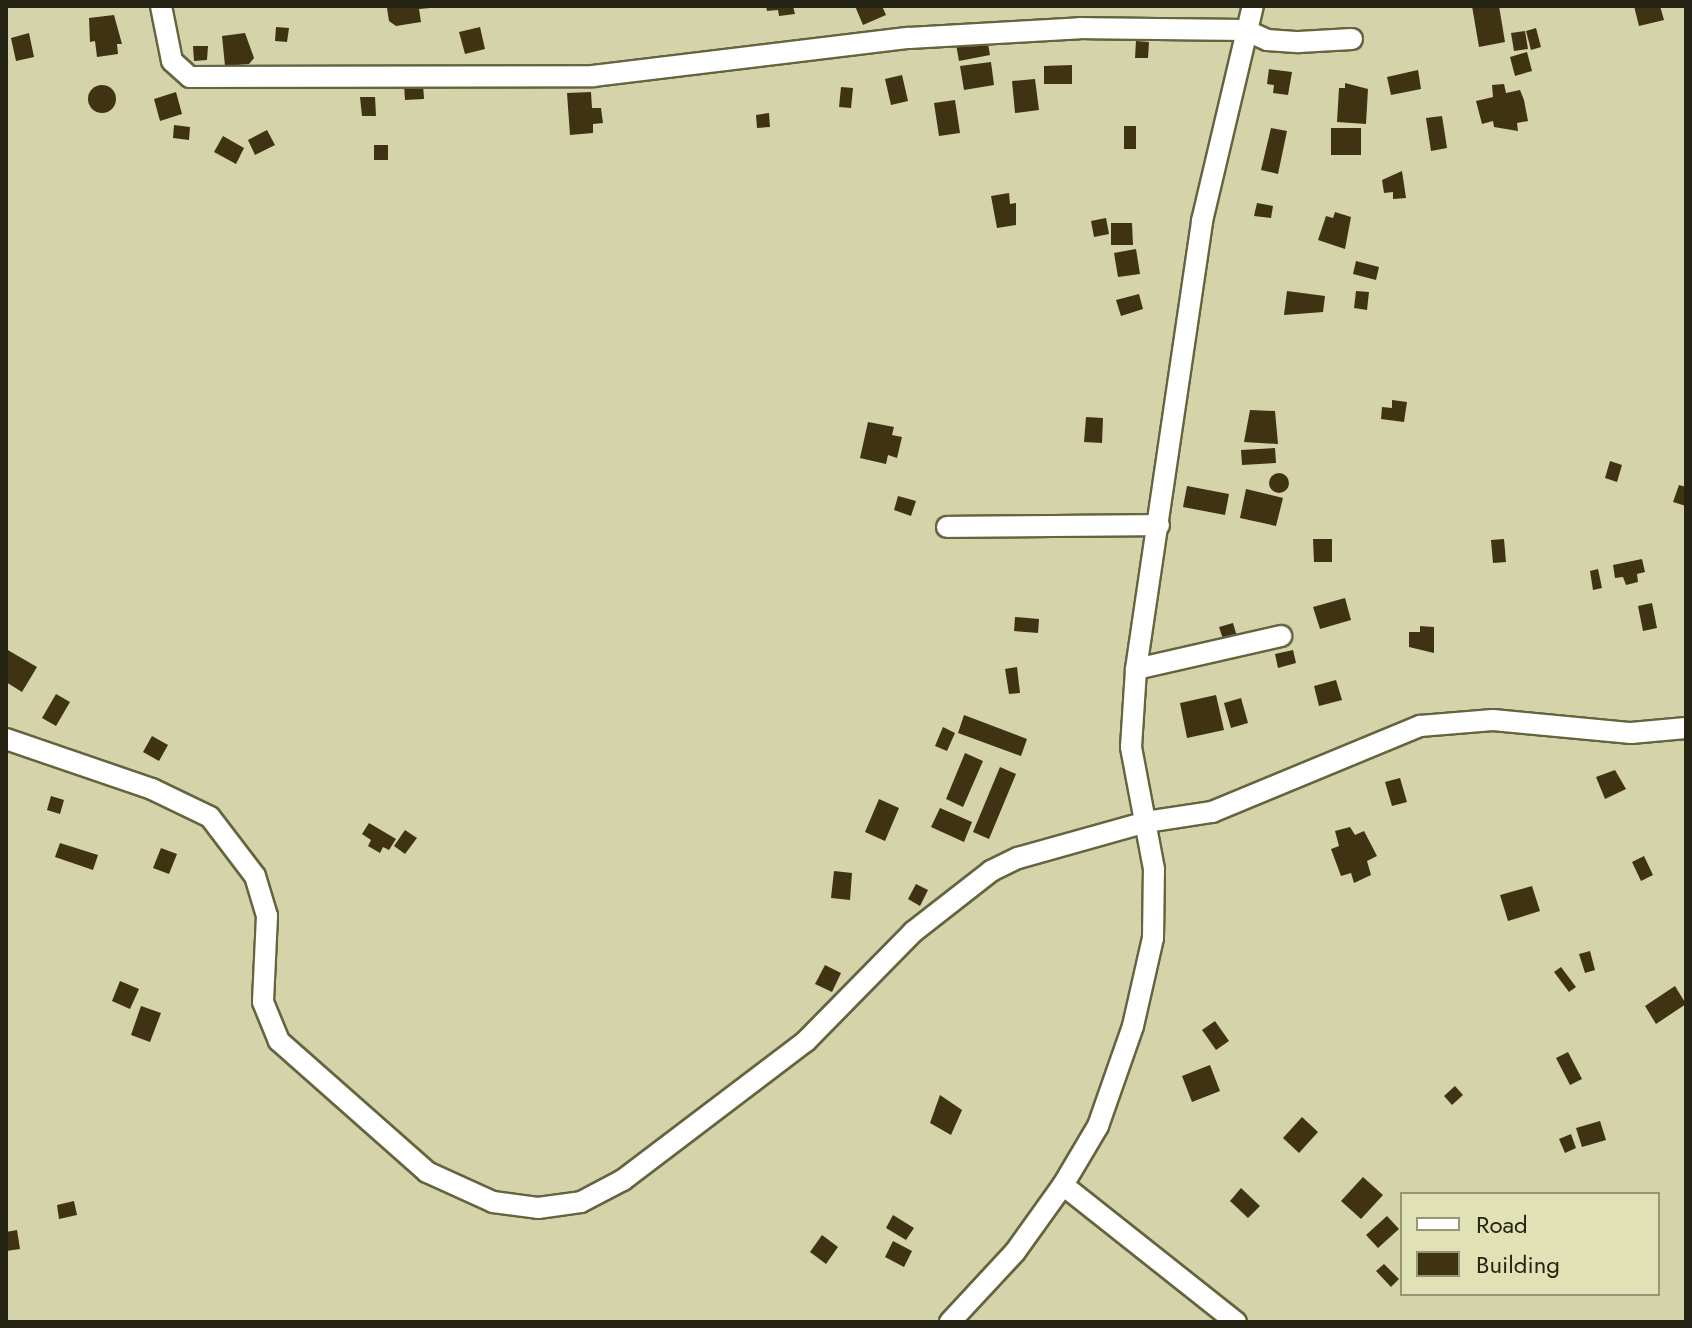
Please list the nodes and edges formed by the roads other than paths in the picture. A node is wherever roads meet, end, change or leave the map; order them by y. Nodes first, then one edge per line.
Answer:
1 (161, 6) edge
2 (1253, 6) edge
3 (1245, 30) junction
4 (1352, 39) dead end
5 (1159, 525) junction
6 (947, 527) dead end
7 (1281, 636) dead end
8 (1136, 669) junction
9 (1686, 728) edge
10 (6, 739) edge
11 (1146, 822) junction
12 (1063, 1185) junction
13 (950, 1322) edge
14 (1236, 1322) edge

1 - 3 street
2 - 3 street
3 - 4 street
3 - 5 street
5 - 6 street
5 - 8 street
7 - 8 street
8 - 11 street
9 - 11 street
10 - 11 street
11 - 12 street
12 - 13 street
12 - 14 street

